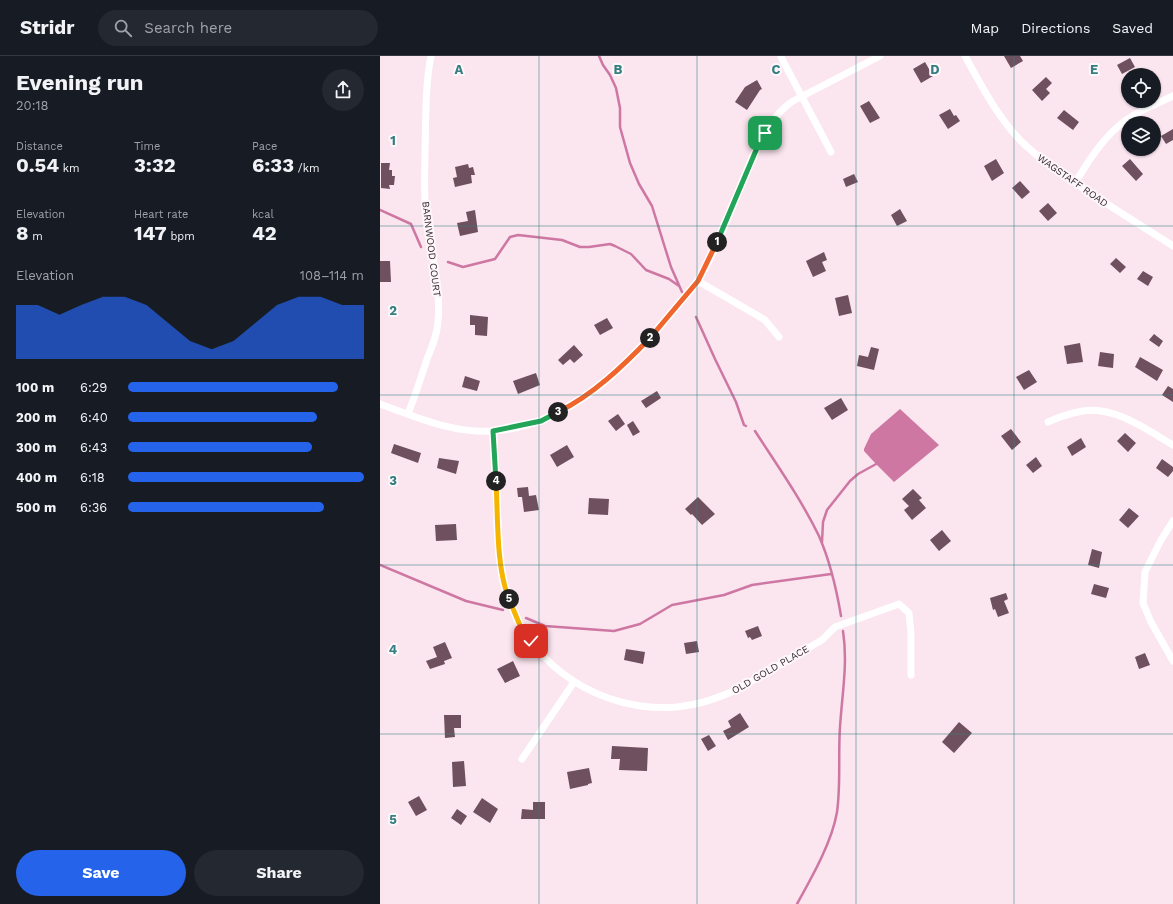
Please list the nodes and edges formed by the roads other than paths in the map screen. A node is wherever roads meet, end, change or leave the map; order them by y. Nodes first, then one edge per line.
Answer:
1 (431, 56) edge
2 (880, 56) edge
3 (965, 56) edge
4 (781, 57) dead end
5 (1173, 96) edge
6 (802, 97) junction
7 (831, 152) dead end
8 (1075, 183) junction
9 (1173, 246) edge
10 (698, 281) junction
11 (779, 337) dead end
12 (380, 404) edge
13 (408, 414) junction
14 (1048, 422) dead end
15 (493, 431) junction
16 (1173, 445) edge
17 (1173, 520) edge
18 (1173, 661) edge
19 (911, 675) dead end
20 (574, 682) junction
21 (522, 759) dead end

1 - 13 street, BARNWOOD COURT
2 - 6 street
3 - 8 street, WAGSTAFF ROAD
4 - 6 street
5 - 8 street
6 - 7 street
6 - 10 street
8 - 9 street, WAGSTAFF ROAD
10 - 11 street
10 - 15 street
12 - 13 street
13 - 15 street
14 - 16 street
15 - 20 street, OLD GOLD PLACE
17 - 18 street
19 - 20 street, OLD GOLD PLACE
20 - 21 street

